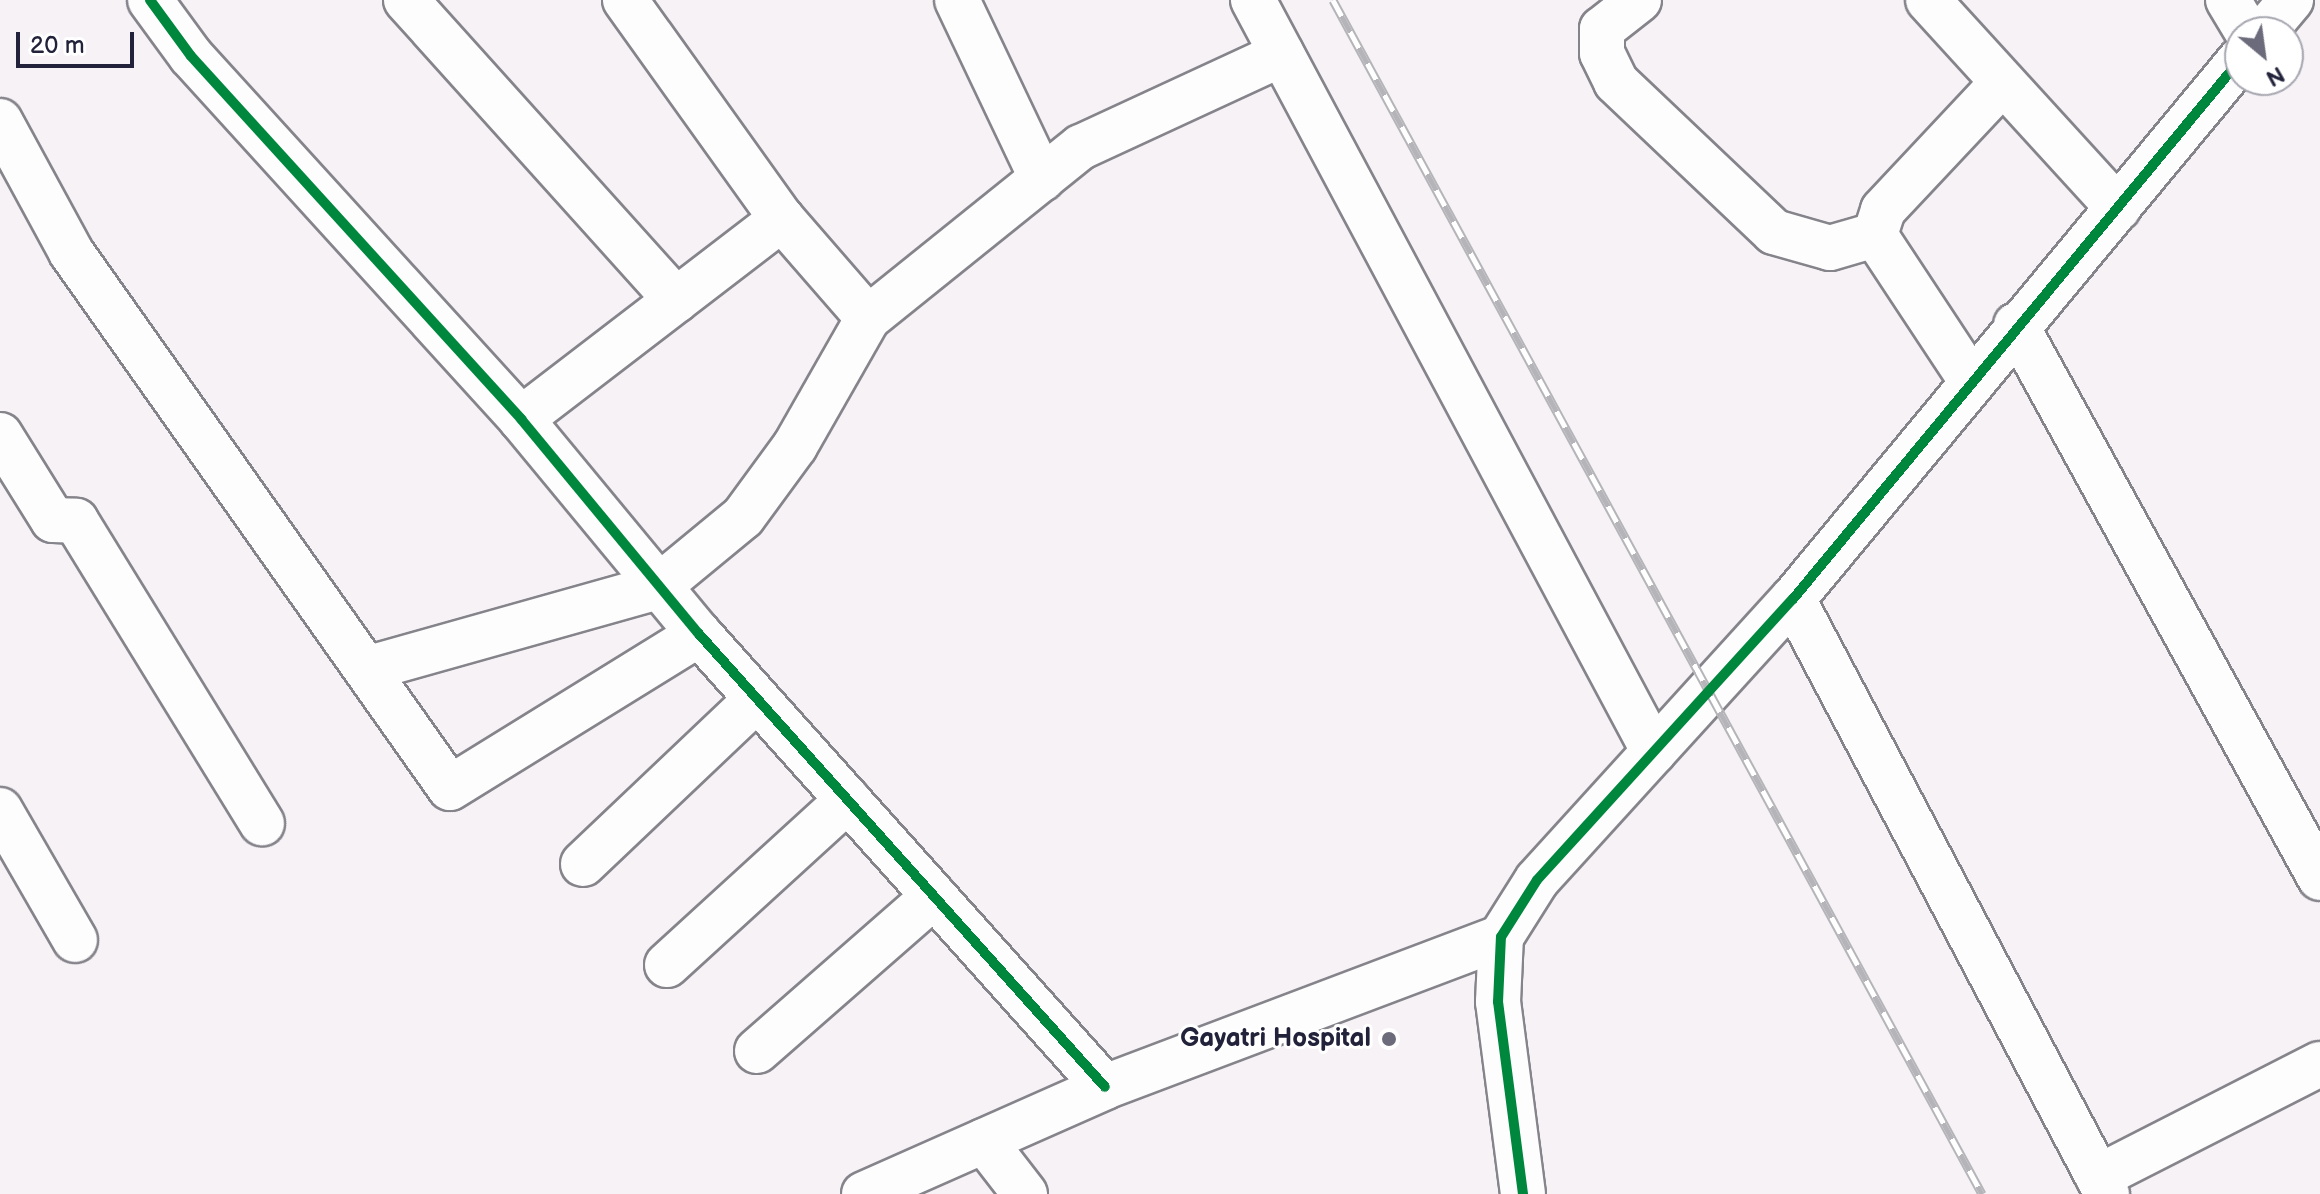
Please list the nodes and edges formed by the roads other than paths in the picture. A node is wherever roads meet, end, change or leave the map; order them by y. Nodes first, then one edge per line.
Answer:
1 (150, 0) edge
2 (406, 0) edge
3 (625, 0) edge
4 (957, 0) edge
5 (1253, 0) edge
6 (1639, 0) edge
7 (1928, 0) edge
8 (2291, 0) edge
9 (2278, 16) edge
10 (1282, 54) junction
11 (2224, 79) edge
12 (2003, 82) junction
13 (0, 121) edge
14 (1042, 179) junction
15 (2118, 208) junction
16 (782, 219) junction
17 (1875, 235) junction
18 (676, 300) junction
19 (868, 318) junction
20 (2016, 325) junction
21 (1970, 379) junction
22 (521, 419) junction
23 (0, 435) edge
24 (658, 587) junction
25 (1793, 599) junction
26 (699, 634) junction
27 (366, 669) junction
28 (757, 699) junction
29 (1654, 752) junction
30 (848, 800) junction
31 (0, 810) edge
32 (262, 823) dead end
33 (583, 864) dead end
34 (2320, 878) edge
35 (934, 896) junction
36 (1501, 937) junction
37 (75, 940) dead end
38 (667, 965) dead end
39 (757, 1051) dead end
40 (2320, 1064) edge
41 (1105, 1087) junction
42 (984, 1141) junction
43 (2102, 1186) edge
44 (864, 1194) edge
45 (1025, 1194) edge
46 (1523, 1194) edge

1 - 22 street
2 - 18 street
3 - 16 street
4 - 14 street
5 - 10 street
6 - 17 street
7 - 12 street
8 - 9 street
10 - 14 street
10 - 29 street
11 - 15 street
12 - 15 street
12 - 17 street
13 - 27 street
14 - 19 street
15 - 20 street
16 - 18 street
16 - 19 street
17 - 21 street
18 - 22 street
19 - 24 street
20 - 21 street
20 - 34 street
21 - 25 street
22 - 24 street
23 - 32 street
24 - 26 street
24 - 27 street
25 - 29 street
25 - 43 street
26 - 27 street
26 - 28 street
28 - 30 street
28 - 33 street
29 - 36 street
30 - 35 street
30 - 38 street
31 - 37 street
35 - 39 street
35 - 41 street
36 - 41 street
36 - 46 street
40 - 43 street
41 - 42 street
42 - 44 street
42 - 45 street

